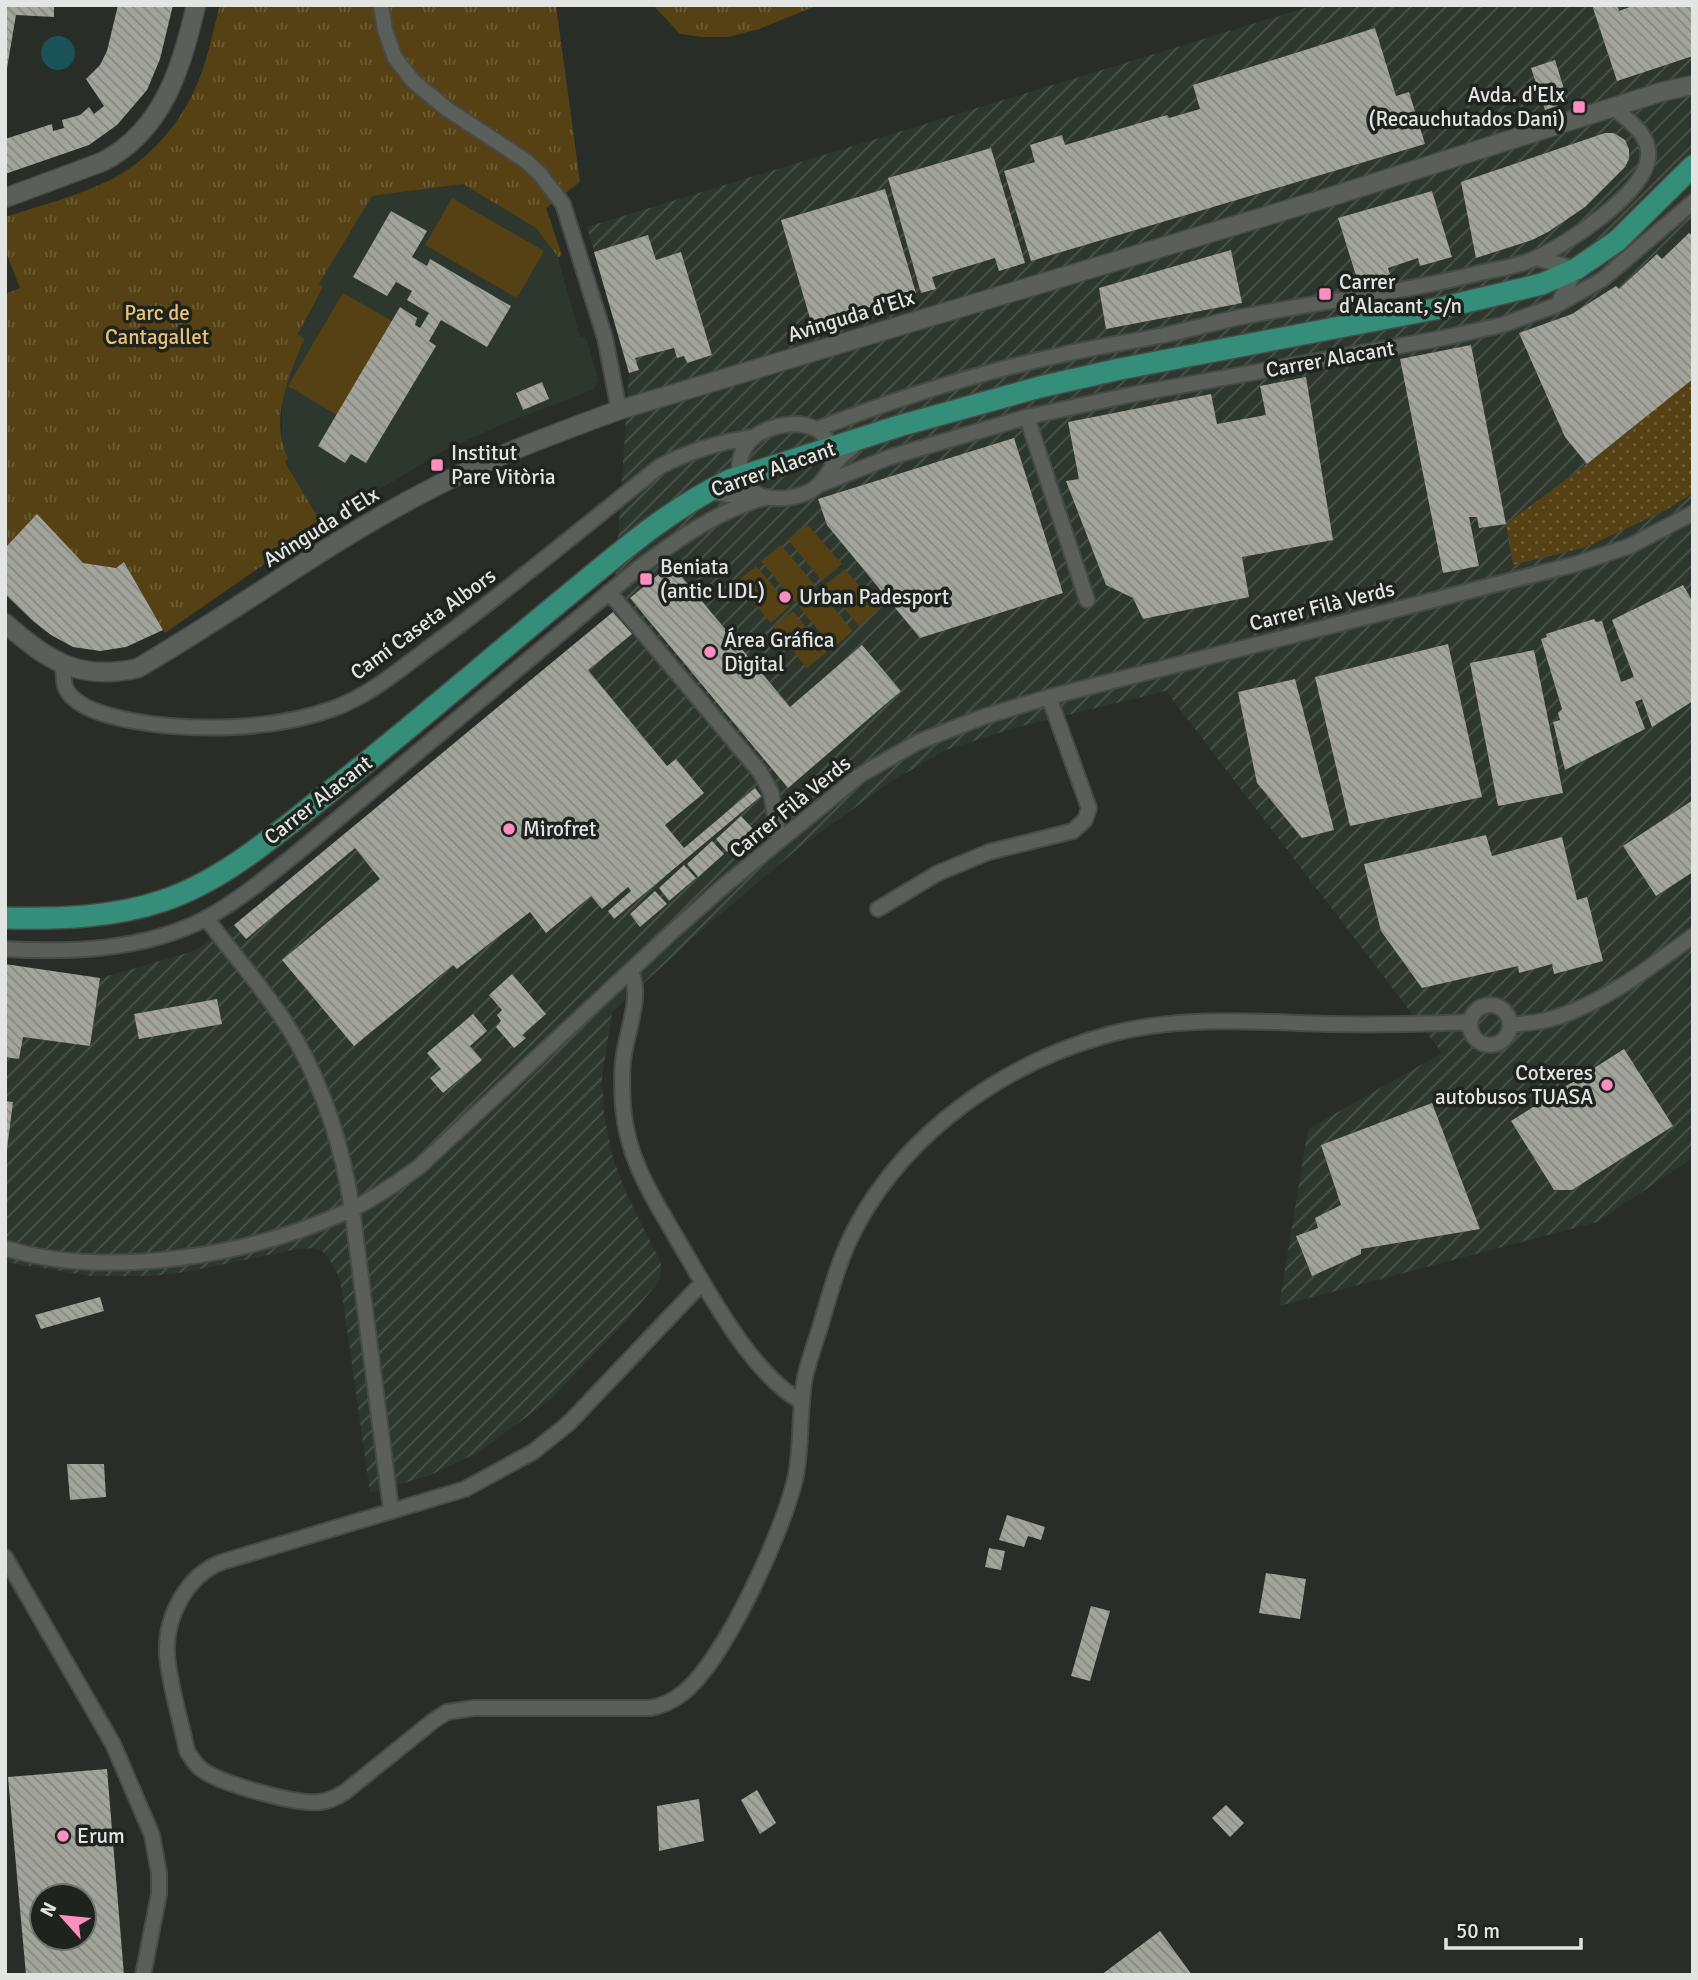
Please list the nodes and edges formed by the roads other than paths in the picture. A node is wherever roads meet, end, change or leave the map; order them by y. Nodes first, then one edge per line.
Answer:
1 (196, 5) edge
2 (381, 5) edge
3 (1693, 85) edge
4 (1614, 108) junction
5 (1692, 168) edge
6 (5, 198) edge
7 (1693, 202) edge
8 (1536, 258) junction
9 (1576, 269) junction
10 (1557, 305) junction
11 (619, 410) junction
12 (1027, 417) junction
13 (817, 429) junction
14 (754, 437) junction
15 (864, 438) junction
16 (832, 457) junction
17 (740, 467) junction
18 (819, 485) junction
19 (707, 491) junction
20 (763, 496) junction
21 (1693, 513) edge
22 (609, 592) junction
23 (1087, 600) dead end
24 (5, 623) edge
25 (63, 665) junction
26 (1049, 697) junction
27 (779, 841) junction
28 (878, 909) dead end
29 (5, 918) edge
30 (206, 918) junction
31 (1693, 936) edge
32 (5, 949) edge
33 (631, 971) junction
34 (1470, 1022) junction
35 (1510, 1025) junction
36 (352, 1209) junction
37 (5, 1248) edge
38 (702, 1283) junction
39 (802, 1402) junction
40 (391, 1509) junction
41 (5, 1557) edge
42 (143, 1975) edge

1 - 6 street
2 - 11 street
3 - 4 street, Avinguda d'Elx
4 - 8 street, Carrer Alacant
4 - 11 street, Avinguda d'Elx
5 - 9 main road, Carrer Alacant
7 - 10 street, Carrer Alacant
8 - 9 street, Carrer Alacant
8 - 13 street, Carrer Alacant
9 - 10 street, Carrer Alacant
9 - 15 main road, Carrer Alacant
10 - 12 street, Carrer Alacant
11 - 25 street, Avinguda d'Elx
12 - 18 street, Carrer Alacant
12 - 23 street
13 - 14 street, Camí Caseta Albors
13 - 15 street
13 - 16 street
14 - 17 street
14 - 25 street, Camí Caseta Albors
15 - 16 main road, Carrer Alacant
16 - 17 main road, Carrer Alacant
16 - 18 street
17 - 19 main road, Carrer Alacant
17 - 20 street
18 - 20 street, Carrer Alacant
19 - 20 street
19 - 29 main road, Carrer Alacant
20 - 22 street, Carrer Alacant
21 - 26 street, Carrer Filà Verds
22 - 27 street
22 - 30 street, Carrer Alacant
24 - 25 street
26 - 27 street, Carrer Filà Verds
26 - 28 street
27 - 33 street, Carrer Filà Verds
30 - 32 street, Carrer Alacant
30 - 36 street
31 - 35 street
33 - 36 street, Carrer Filà Verds
33 - 38 street
34 - 35 street
34 - 35 street
34 - 39 street
36 - 37 street, Carrer Filà Verds
36 - 40 street
38 - 39 street
38 - 40 street
39 - 40 street
41 - 42 street

